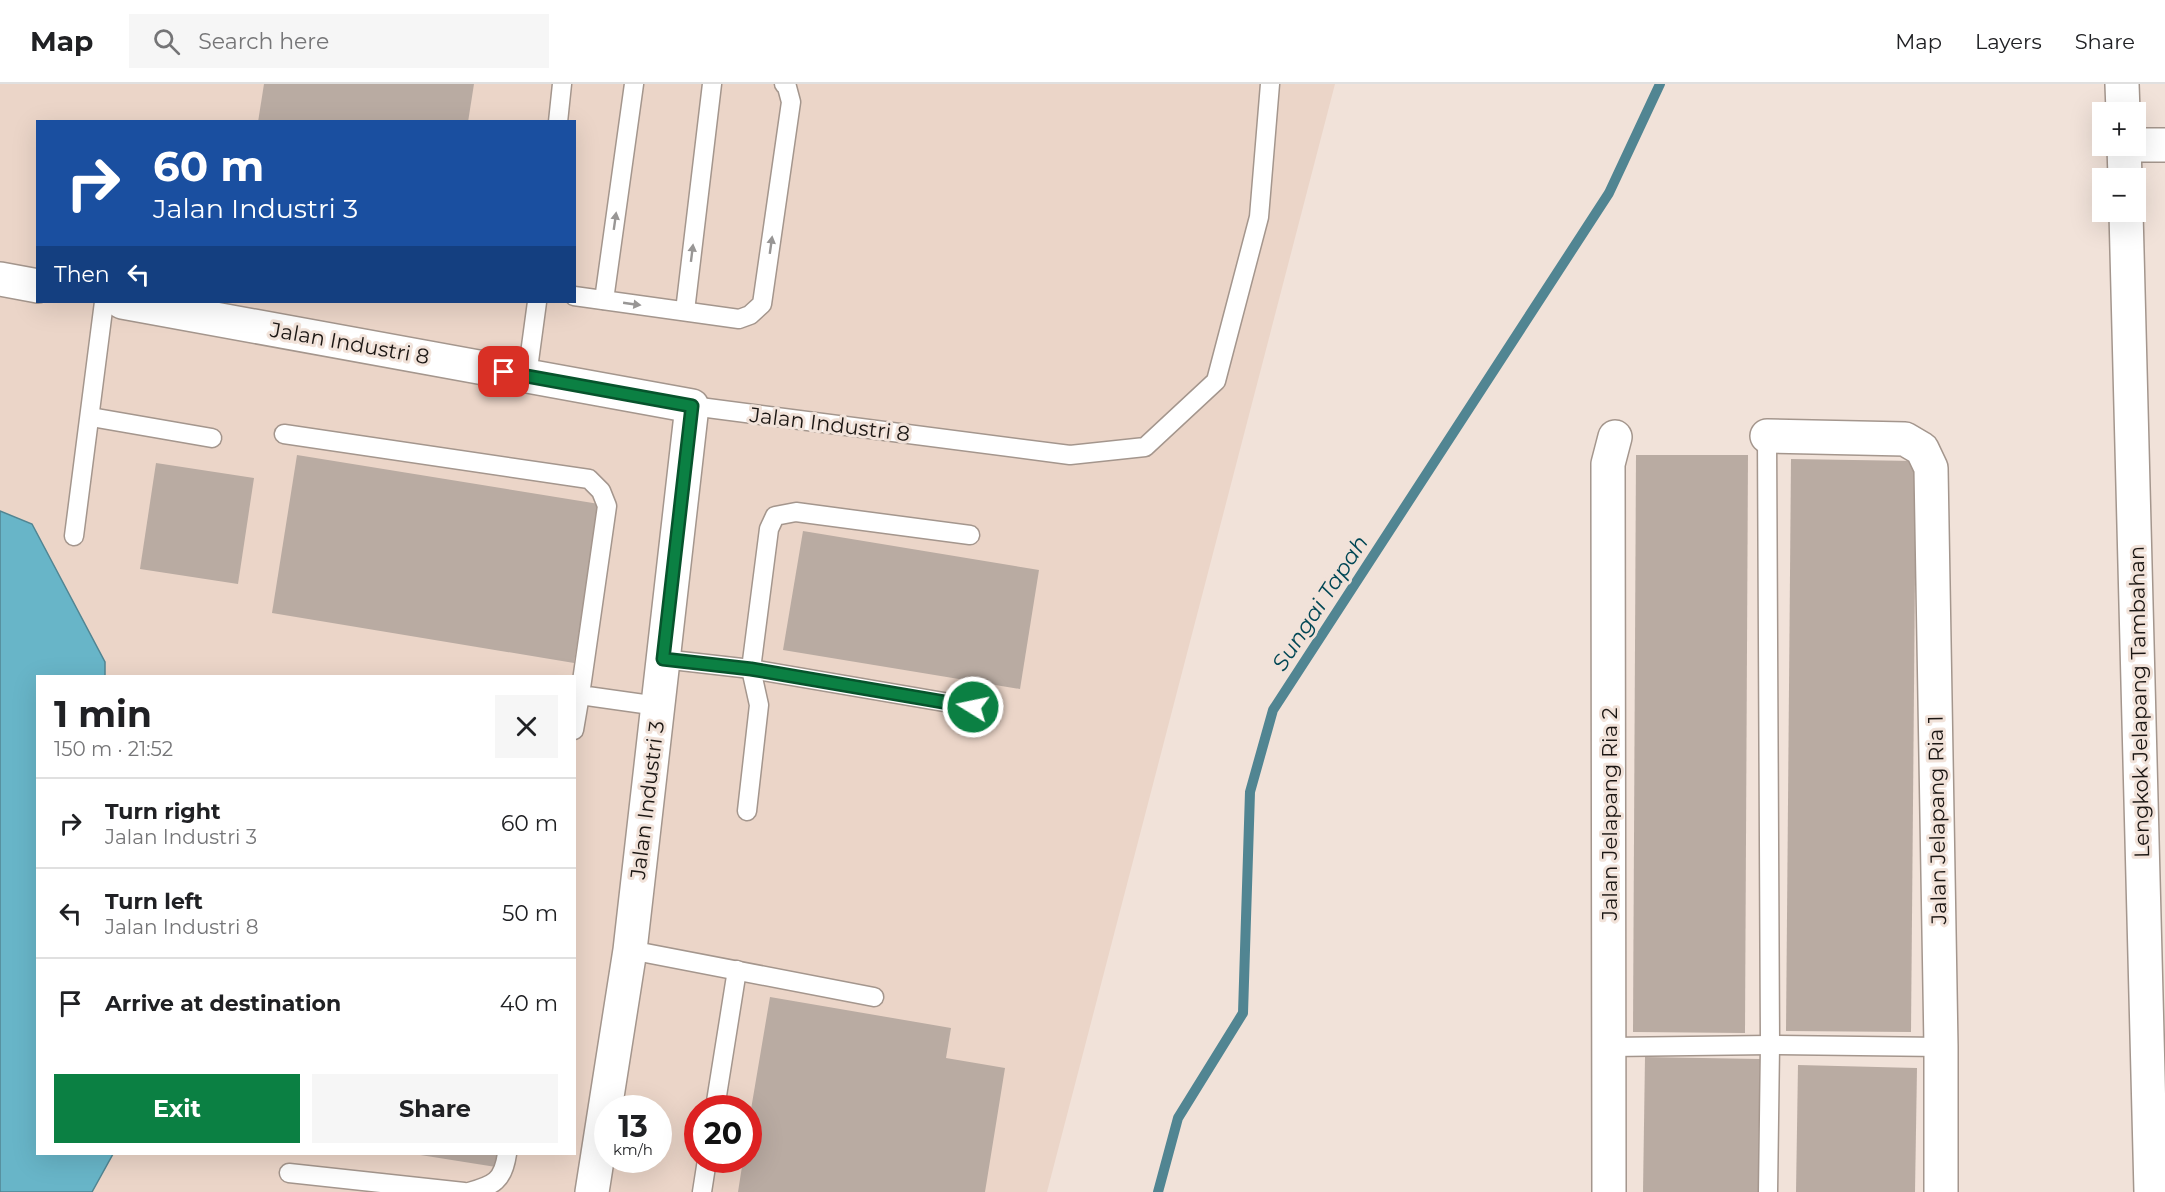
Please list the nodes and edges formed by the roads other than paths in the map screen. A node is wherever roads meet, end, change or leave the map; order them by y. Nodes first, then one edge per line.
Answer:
1 (562, 84) edge
2 (634, 84) edge
3 (712, 84) edge
4 (784, 84) edge
5 (1270, 84) edge
6 (2122, 84) edge
7 (2123, 102) edge
8 (558, 120) edge
9 (2146, 145) edge
10 (2165, 145) edge
11 (2126, 222) edge
12 (0, 279) edge
13 (36, 286) edge
14 (576, 296) edge
15 (604, 300) junction
16 (104, 303) edge
17 (127, 303) edge
18 (537, 303) edge
19 (685, 311) junction
20 (527, 376) junction
21 (692, 406) junction
22 (91, 417) junction
23 (284, 434) dead end
24 (1767, 436) joint
25 (1615, 437) dead end
26 (212, 438) dead end
27 (970, 535) dead end
28 (74, 536) dead end
29 (663, 659) junction
30 (751, 669) junction
31 (580, 695) junction
32 (658, 706) junction
33 (973, 707) dead end
34 (576, 718) edge
35 (747, 811) dead end
36 (630, 950) junction
37 (736, 970) junction
38 (874, 997) dead end
39 (1770, 1045) junction
40 (1610, 1047) junction
41 (1941, 1047) junction
42 (717, 1095) edge
43 (507, 1155) edge
44 (289, 1173) dead end
45 (705, 1173) edge
46 (464, 1192) edge
47 (469, 1192) edge
48 (592, 1192) edge
49 (702, 1192) edge
50 (1610, 1192) edge
51 (1768, 1192) edge
52 (1941, 1192) edge
53 (2151, 1192) edge

1 - 8 lane
15 -> 2 lane
19 -> 3 lane
19 -> 4 lane
5 - 21 lane, Jalan Industri 8
6 - 7 street
9 - 10 street
11 - 53 street, Lengkok Jelapang Tambahan
12 - 13 street
14 - 15 lane
15 -> 19 lane
16 - 22 lane
17 - 20 street, Jalan Industri 8
18 - 20 lane
20 - 21 street, Jalan Industri 8
21 - 29 street, Jalan Industri 3
22 - 26 lane
22 - 28 lane
23 - 31 lane
24 - 39 lane
24 - 41 street, Jalan Jelapang Ria 1
25 - 40 street, Jalan Jelapang Ria 2
27 - 30 lane
29 - 30 lane
29 - 32 street, Jalan Industri 3
30 - 33 lane
30 - 35 lane
31 - 32 lane
31 - 34 lane
32 - 36 street, Jalan Industri 3
36 - 37 lane
36 - 48 street, Jalan Industri 3
37 - 38 lane
37 - 42 lane
39 - 40 lane
39 - 41 lane
39 - 51 lane
40 - 50 street, Jalan Jelapang Ria 2
41 - 52 street, Jalan Jelapang Ria 1
43 - 47 lane
44 - 46 lane
45 - 49 lane

